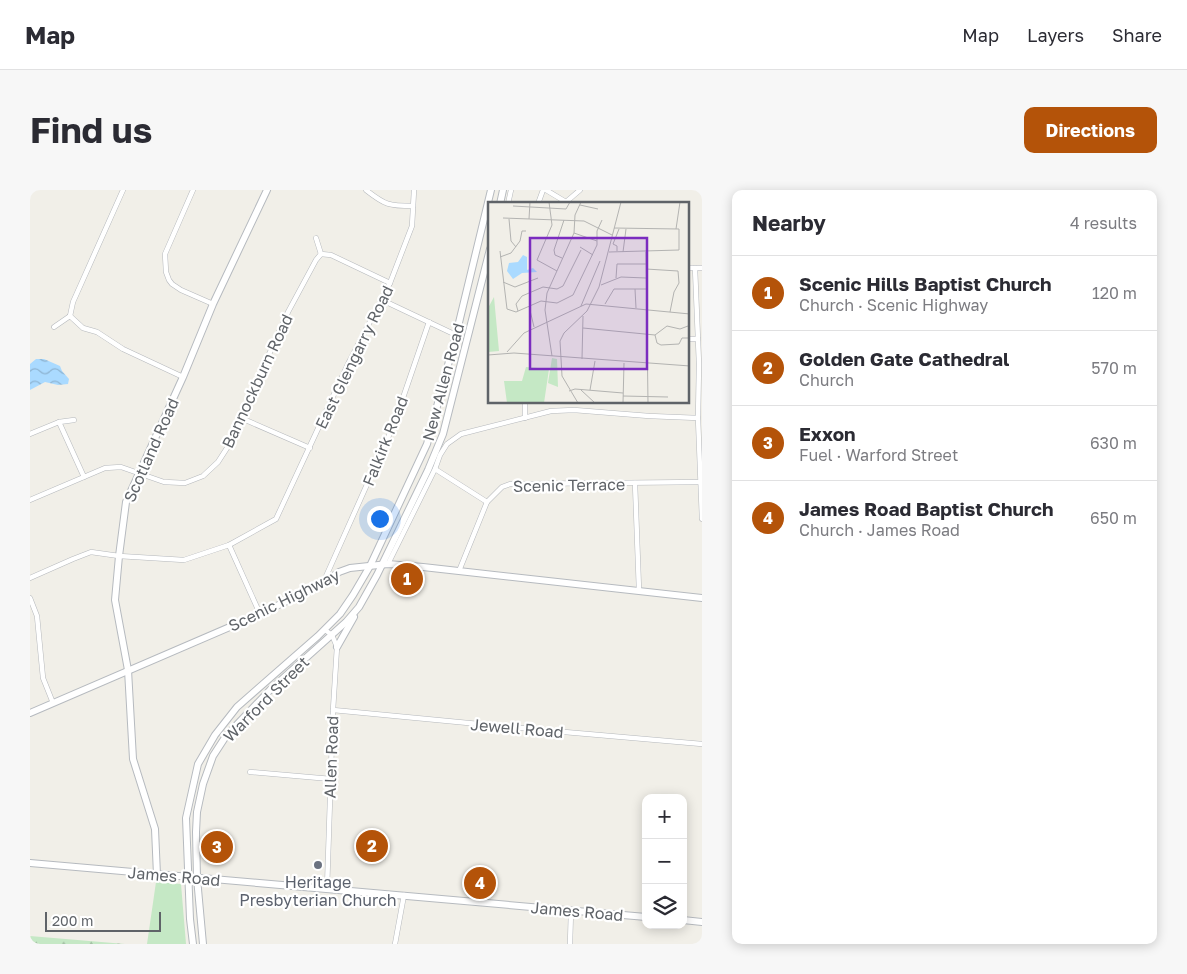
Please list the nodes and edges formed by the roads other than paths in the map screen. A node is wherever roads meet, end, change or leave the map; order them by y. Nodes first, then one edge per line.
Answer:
1 (123, 190) edge
2 (193, 190) edge
3 (267, 190) edge
4 (366, 190) edge
5 (414, 190) edge
6 (545, 190) edge
7 (580, 190) edge
8 (539, 201) dead end
9 (488, 202) edge
10 (564, 202) edge
11 (567, 202) edge
12 (413, 206) junction
13 (316, 238) dead end
14 (321, 254) junction
15 (488, 266) edge
16 (690, 268) edge
17 (695, 268) junction
18 (702, 268) edge
19 (390, 283) junction
20 (382, 300) junction
21 (214, 304) junction
22 (70, 316) junction
23 (429, 322) junction
24 (54, 327) dead end
25 (456, 335) junction
26 (690, 339) edge
27 (698, 339) junction
28 (701, 364) edge
29 (183, 377) junction
30 (525, 404) edge
31 (241, 418) junction
32 (525, 418) junction
33 (698, 418) junction
34 (74, 420) dead end
35 (58, 422) junction
36 (30, 434) edge
37 (310, 448) junction
38 (435, 469) junction
39 (140, 474) junction
40 (84, 477) junction
41 (701, 482) edge
42 (635, 483) junction
43 (30, 500) edge
44 (487, 502) junction
45 (702, 518) edge
46 (229, 544) junction
47 (119, 556) junction
48 (385, 565) junction
49 (370, 566) junction
50 (459, 571) junction
51 (30, 578) edge
52 (322, 584) junction
53 (639, 590) junction
54 (30, 598) edge
55 (702, 598) edge
56 (359, 607) junction
57 (260, 614) junction
58 (325, 630) junction
59 (332, 635) junction
60 (337, 646) junction
61 (128, 670) junction
62 (53, 703) junction
63 (333, 710) junction
64 (30, 713) edge
65 (702, 744) edge
66 (250, 772) dead end
67 (331, 779) junction
68 (32, 864) edge
69 (157, 875) junction
70 (188, 876) junction
71 (197, 878) junction
72 (327, 889) junction
73 (404, 895) junction
74 (571, 911) junction
75 (642, 917) edge
76 (687, 920) edge
77 (702, 922) edge
78 (193, 944) edge
79 (202, 944) edge
80 (395, 944) edge
81 (570, 944) edge

1 - 22 street
2 - 21 street
3 - 21 main road, Scotland Road
4 - 12 street
5 - 12 street, East Glengarry Road
6 - 8 street
6 - 10 street
7 - 11 street
9 - 25 main road, New Allen Road
12 - 19 street, East Glengarry Road
13 - 14 street
14 - 19 street
14 - 31 street, Bannockburn Road
15 - 48 main road, New Allen Road
16 - 17 street
17 - 18 street
17 - 27 street
19 - 20 street, East Glengarry Road
20 - 23 street
20 - 37 street, East Glengarry Road
21 - 29 main road, Scotland Road
22 - 24 street
22 - 29 street
23 - 25 street
23 - 52 street, Falkirk Road
25 - 49 main road, New Allen Road
26 - 27 street
27 - 28 street
28 - 33 street
29 - 39 main road, Scotland Road
30 - 32 street
31 - 37 street
31 - 39 street, Bannockburn Road
32 - 33 street
32 - 38 street
33 - 41 street
34 - 35 street
35 - 36 street
35 - 40 street
37 - 46 street, East Glengarry Road
38 - 44 street
38 - 48 street
39 - 40 street, Bannockburn Road
39 - 47 main road, Scotland Road
40 - 43 street, Bannockburn Road
41 - 42 street, Scenic Terrace
41 - 45 street
42 - 44 street, Scenic Terrace
42 - 53 street
44 - 50 street, Scenic Terrace
46 - 47 street
46 - 57 street
47 - 51 street
47 - 61 main road, Scotland Road
48 - 49 main road, Scenic Highway
48 - 50 main road, Scenic Highway
48 - 56 main road, Warford Street
49 - 52 main road, Scenic Highway
49 - 58 main road, Warford Street
50 - 53 main road, Scenic Highway
52 - 57 main road, Scenic Highway
53 - 55 main road, Scenic Highway
54 - 62 street
56 - 59 main road, Warford Street
56 - 60 main road
57 - 61 main road, Scenic Highway
58 - 59 street
58 - 70 main road, Warford Street
59 - 60 street, Allen Road
59 - 71 main road, Warford Street
60 - 63 street, Allen Road
61 - 62 main road, Scenic Highway
61 - 69 main road, Scotland Road
62 - 64 main road, Scenic Highway
63 - 65 street, Jewell Road
63 - 67 street, Allen Road
66 - 67 street
67 - 72 street, Allen Road
68 - 69 main road, James Road
69 - 70 main road, James Road
70 - 71 main road, James Road
70 - 78 main road, Warford Street
71 - 72 main road, James Road
71 - 79 main road, Warford Street
72 - 73 main road, James Road
73 - 74 main road, James Road
73 - 80 street
74 - 75 main road, James Road
74 - 81 street
76 - 77 main road

